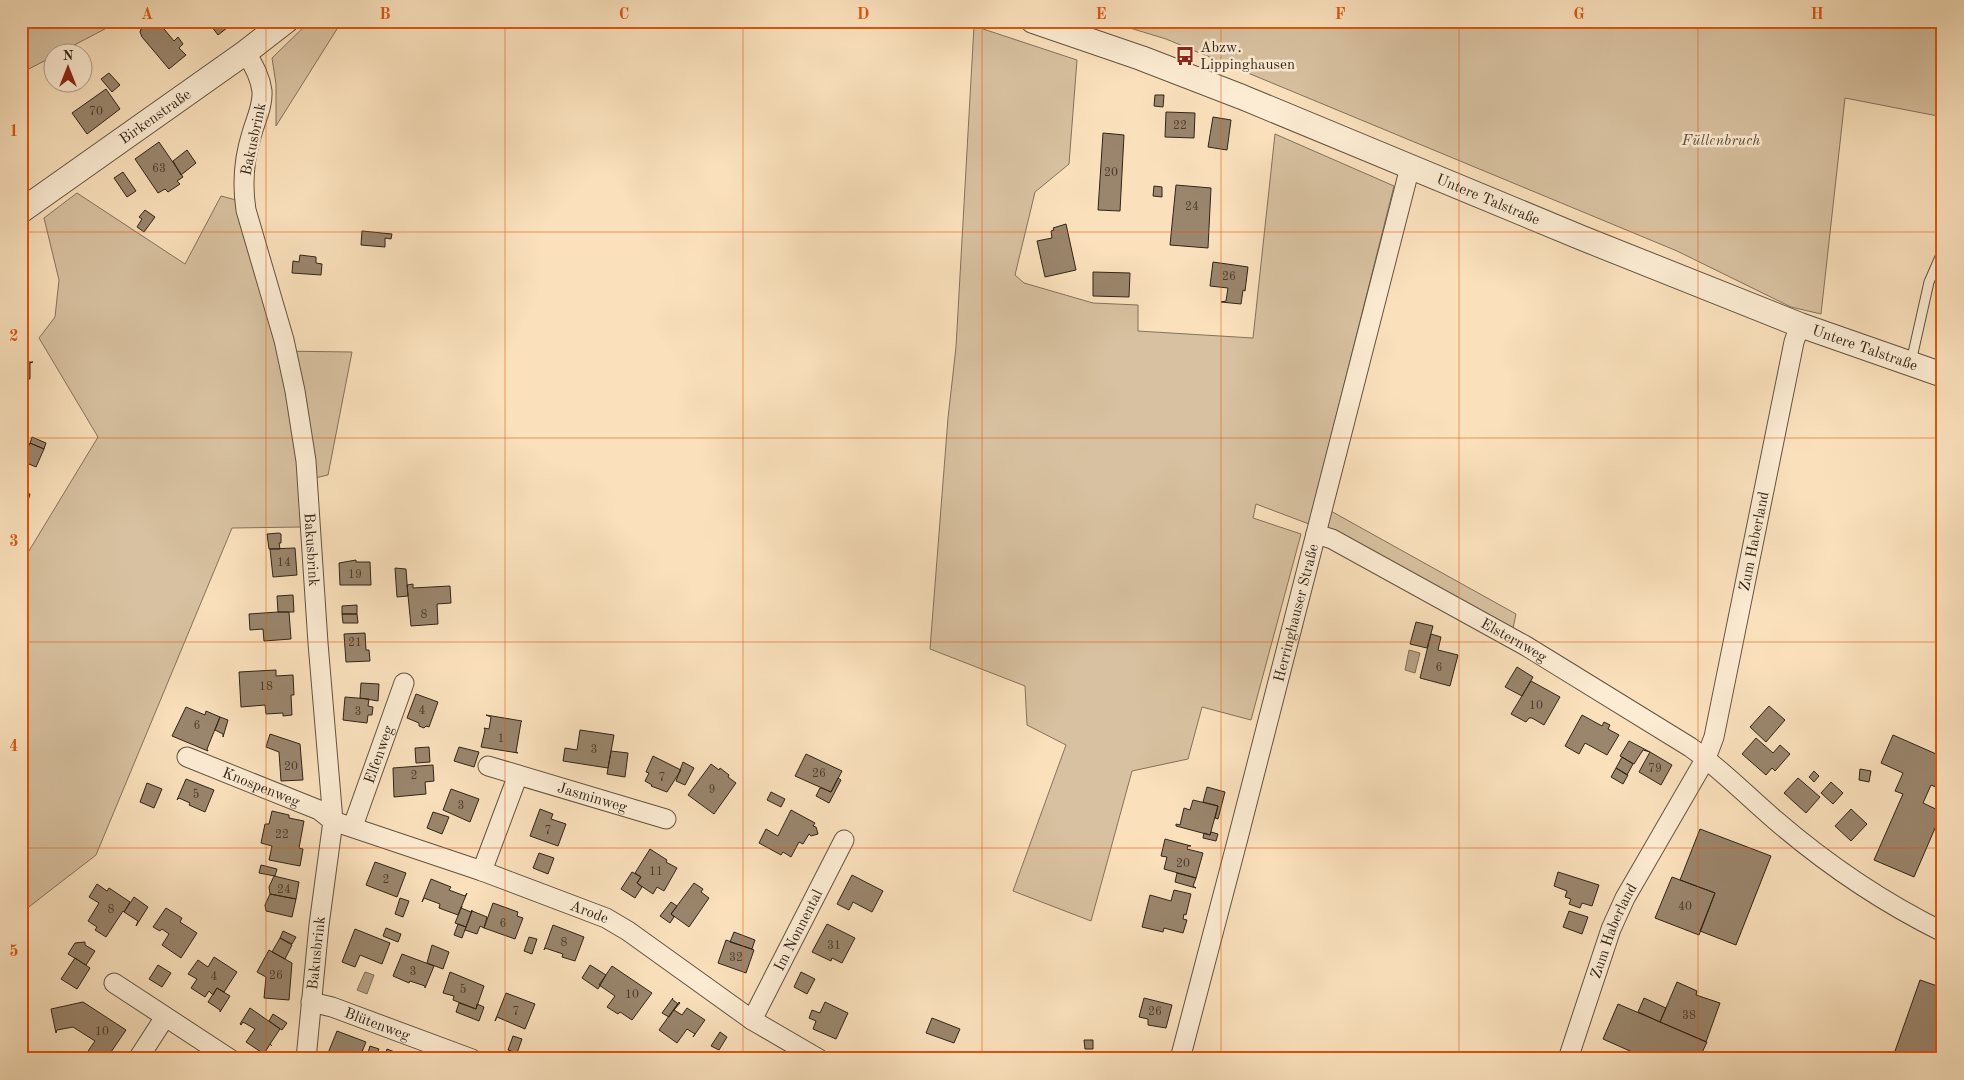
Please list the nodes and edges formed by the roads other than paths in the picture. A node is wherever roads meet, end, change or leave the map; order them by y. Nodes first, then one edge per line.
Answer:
1 (286, 21) edge
2 (1033, 21) edge
3 (246, 52) junction
4 (1410, 167) junction
5 (21, 211) edge
6 (1943, 250) edge
7 (1800, 325) junction
8 (1911, 365) junction
9 (1943, 375) edge
10 (1316, 534) junction
11 (404, 683) dead end
12 (187, 757) dead end
13 (1706, 758) junction
14 (488, 766) dead end
15 (518, 775) junction
16 (666, 819) dead end
17 (333, 820) junction
18 (353, 826) junction
19 (844, 840) dead end
20 (482, 871) junction
21 (1943, 932) edge
22 (114, 983) dead end
23 (311, 1002) junction
24 (165, 1017) junction
25 (752, 1020) junction
26 (138, 1059) edge
27 (230, 1059) edge
28 (306, 1059) edge
29 (472, 1059) edge
30 (819, 1059) edge
31 (1180, 1059) edge
32 (1568, 1059) edge

1 - 3 street, Birkenstraße
2 - 4 street, Untere Talstraße
3 - 5 street, Birkenstraße
3 - 17 street, Bakusbrink
4 - 7 street, Untere Talstraße
4 - 10 street, Herringhauser Straße
6 - 8 lane
7 - 8 street, Untere Talstraße
7 - 13 street, Zum Haberland
8 - 9 street, Untere Talstraße
10 - 13 street, Elsternweg
10 - 31 street, Herringhauser Straße
11 - 18 street, Elfenweg
12 - 17 street, Knospenweg
13 - 21 street
13 - 32 street, Zum Haberland
14 - 15 street, Jasminweg
15 - 16 street, Jasminweg
15 - 20 street
17 - 18 street, Arode
17 - 23 street, Bakusbrink
18 - 20 street, Arode
19 - 25 street, Im Nonnental
20 - 25 street, Arode
22 - 24 street
23 - 28 street, Bakusbrink
23 - 29 street, Blütenweg
24 - 26 street
24 - 27 street
25 - 30 street, Arode

